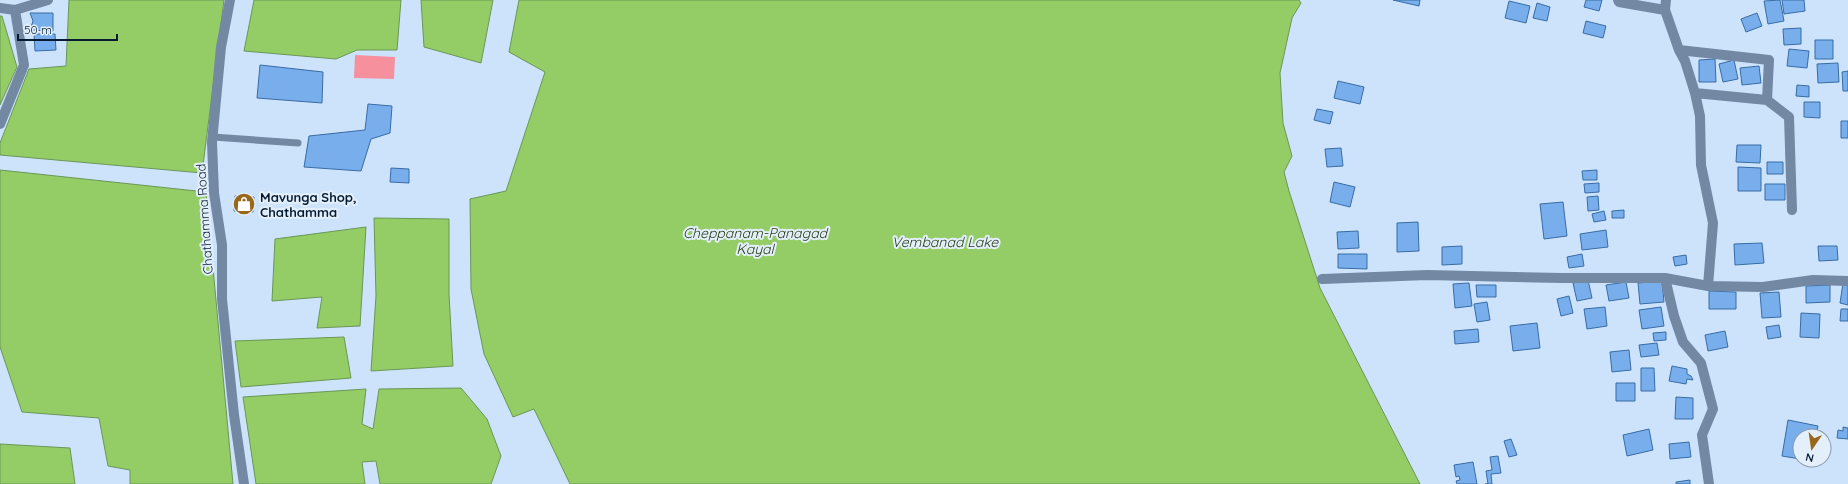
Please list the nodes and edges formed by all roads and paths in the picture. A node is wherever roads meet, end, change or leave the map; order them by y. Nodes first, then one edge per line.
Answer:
1 (48, 0) edge
2 (230, 0) edge
3 (1618, 0) edge
4 (1666, 5) edge
5 (0, 8) edge
6 (15, 10) junction
7 (1679, 50) junction
8 (1695, 93) junction
9 (1767, 100) junction
10 (0, 124) edge
11 (213, 137) junction
12 (298, 143) dead end
13 (1792, 210) dead end
14 (1322, 278) dead end
15 (1665, 278) junction
16 (1848, 281) edge
17 (1708, 286) junction
18 (244, 484) edge
19 (1709, 484) edge

1 - 6 street
2 - 11 street, Chathamma Road
3 - 4 street
4 - 7 street
5 - 6 street
6 - 10 street
7 - 8 street
7 - 9 street
8 - 9 street
8 - 17 street
9 - 13 street
11 - 12 lane
11 - 18 street, Chathamma Road
14 - 15 street
15 - 17 street
15 - 19 street
16 - 17 street

